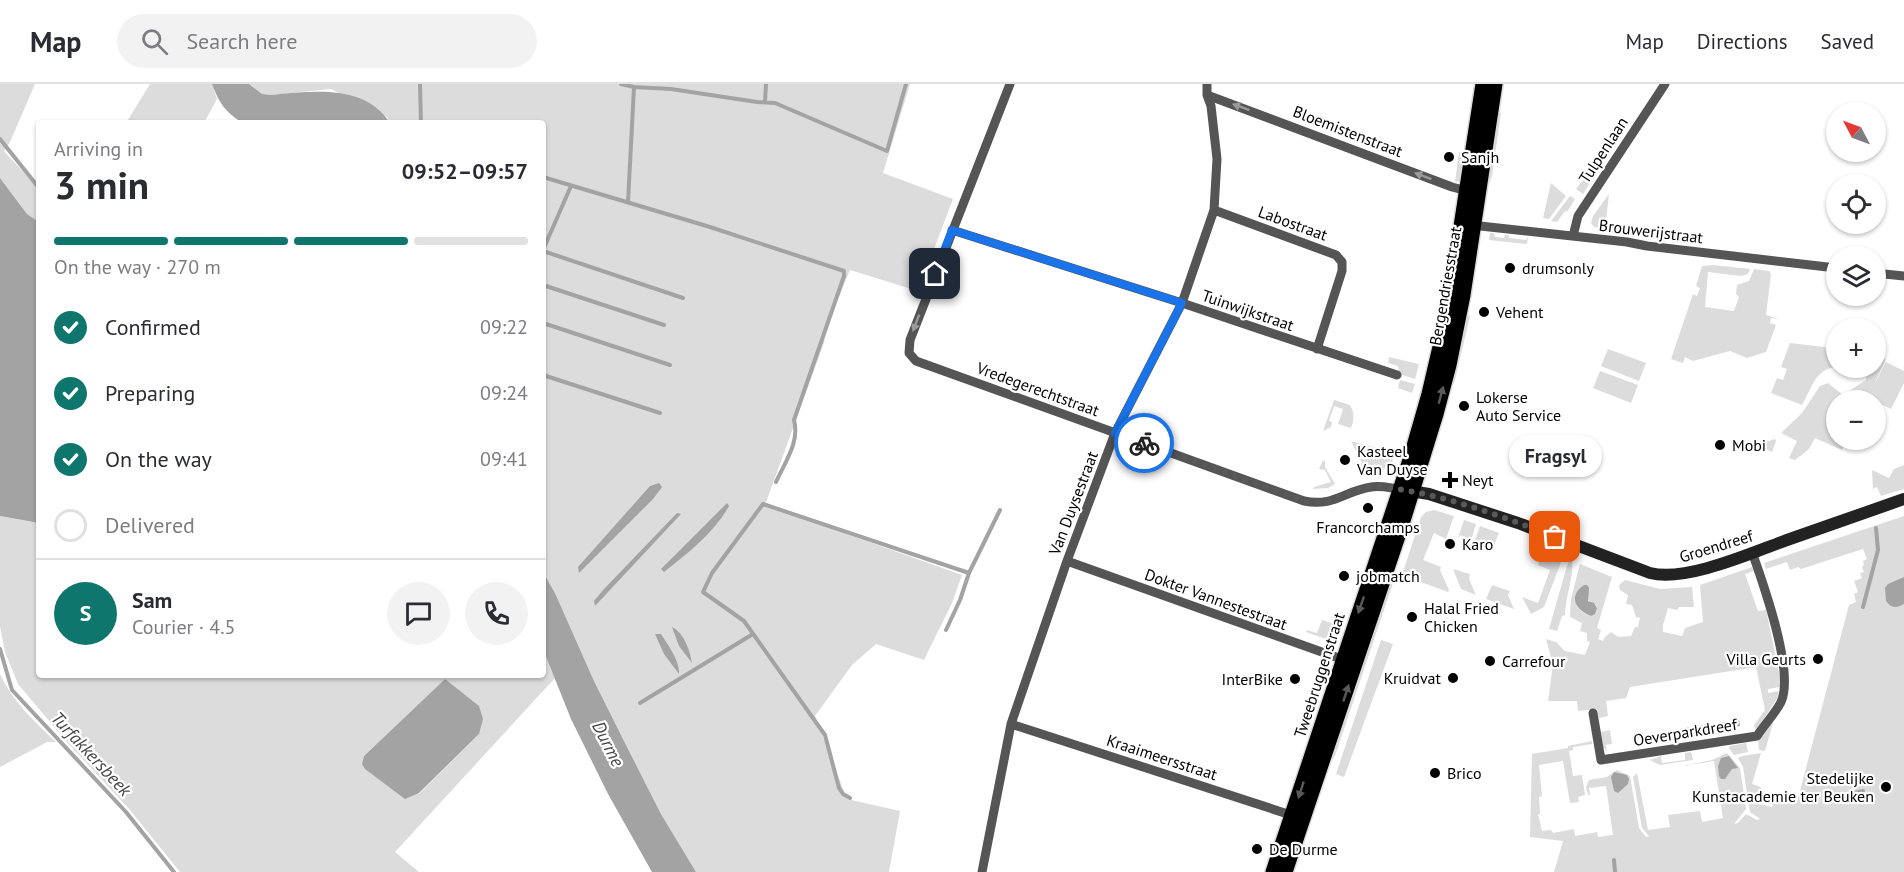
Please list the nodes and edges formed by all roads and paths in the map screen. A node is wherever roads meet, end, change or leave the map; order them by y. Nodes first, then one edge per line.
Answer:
1 (1010, 84) edge
2 (1207, 84) edge
3 (1483, 84) edge
4 (1495, 84) edge
5 (1665, 84) edge
6 (1207, 95) junction
7 (1473, 192) junction
8 (1214, 210) junction
9 (1468, 224) junction
10 (952, 230) junction
11 (1573, 236) junction
12 (1826, 267) edge
13 (1886, 274) edge
14 (1904, 276) edge
15 (1182, 303) junction
16 (1317, 349) junction
17 (1397, 375) dead end
18 (1115, 433) junction
19 (1406, 490) junction
20 (1904, 499) edge
21 (1752, 552) junction
22 (1067, 561) junction
23 (1349, 662) junction
24 (1593, 713) dead end
25 (1011, 724) junction
26 (1601, 760) junction
27 (1590, 761) dead end
28 (1298, 817) junction
29 (982, 872) edge
30 (1273, 872) edge
31 (1285, 872) edge

1 - 10 street
2 - 6 street, Van Duysestraat
3 - 7 main road, Bergendriesstraat
4 - 7 main road, Bergendriesstraat
5 - 11 street, Tulpenlaan
7 -> 6 street, Bloemistenstraat
6 - 8 street, Van Duysestraat
7 - 9 main road, Bergendriesstraat
8 - 15 street, Van Duysestraat
8 - 16 street, Labostraat
9 - 11 street, Brouwerijstraat
9 - 19 main road, Bergendriesstraat
10 - 15 street, Tuinwijkstraat
10 -> 18 street, Vredegerechtstraat
11 - 12 street, Brouwerijstraat
13 - 14 street
15 - 16 street, Tuinwijkstraat
15 - 18 street, Van Duysestraat
16 - 17 street, Tuinwijkstraat
18 - 19 street, Vredegerechtstraat
18 - 22 street, Van Duysestraat
19 - 21 street, Groendreef
19 - 23 main road, Tweebruggenstraat
20 - 21 street, Groendreef
21 - 26 street, Oeverparkdreef
22 - 23 street, Dokter Vannestestraat
22 - 25 street, Van Duysestraat
23 - 28 main road, Tweebruggenstraat
24 - 26 street
25 - 28 street, Kraaimeersstraat
25 - 29 street, Van Duysestraat
26 - 27 street, Oeverparkdreef
28 - 30 main road, Tweebruggenstraat
28 - 31 main road, Tweebruggenstraat

